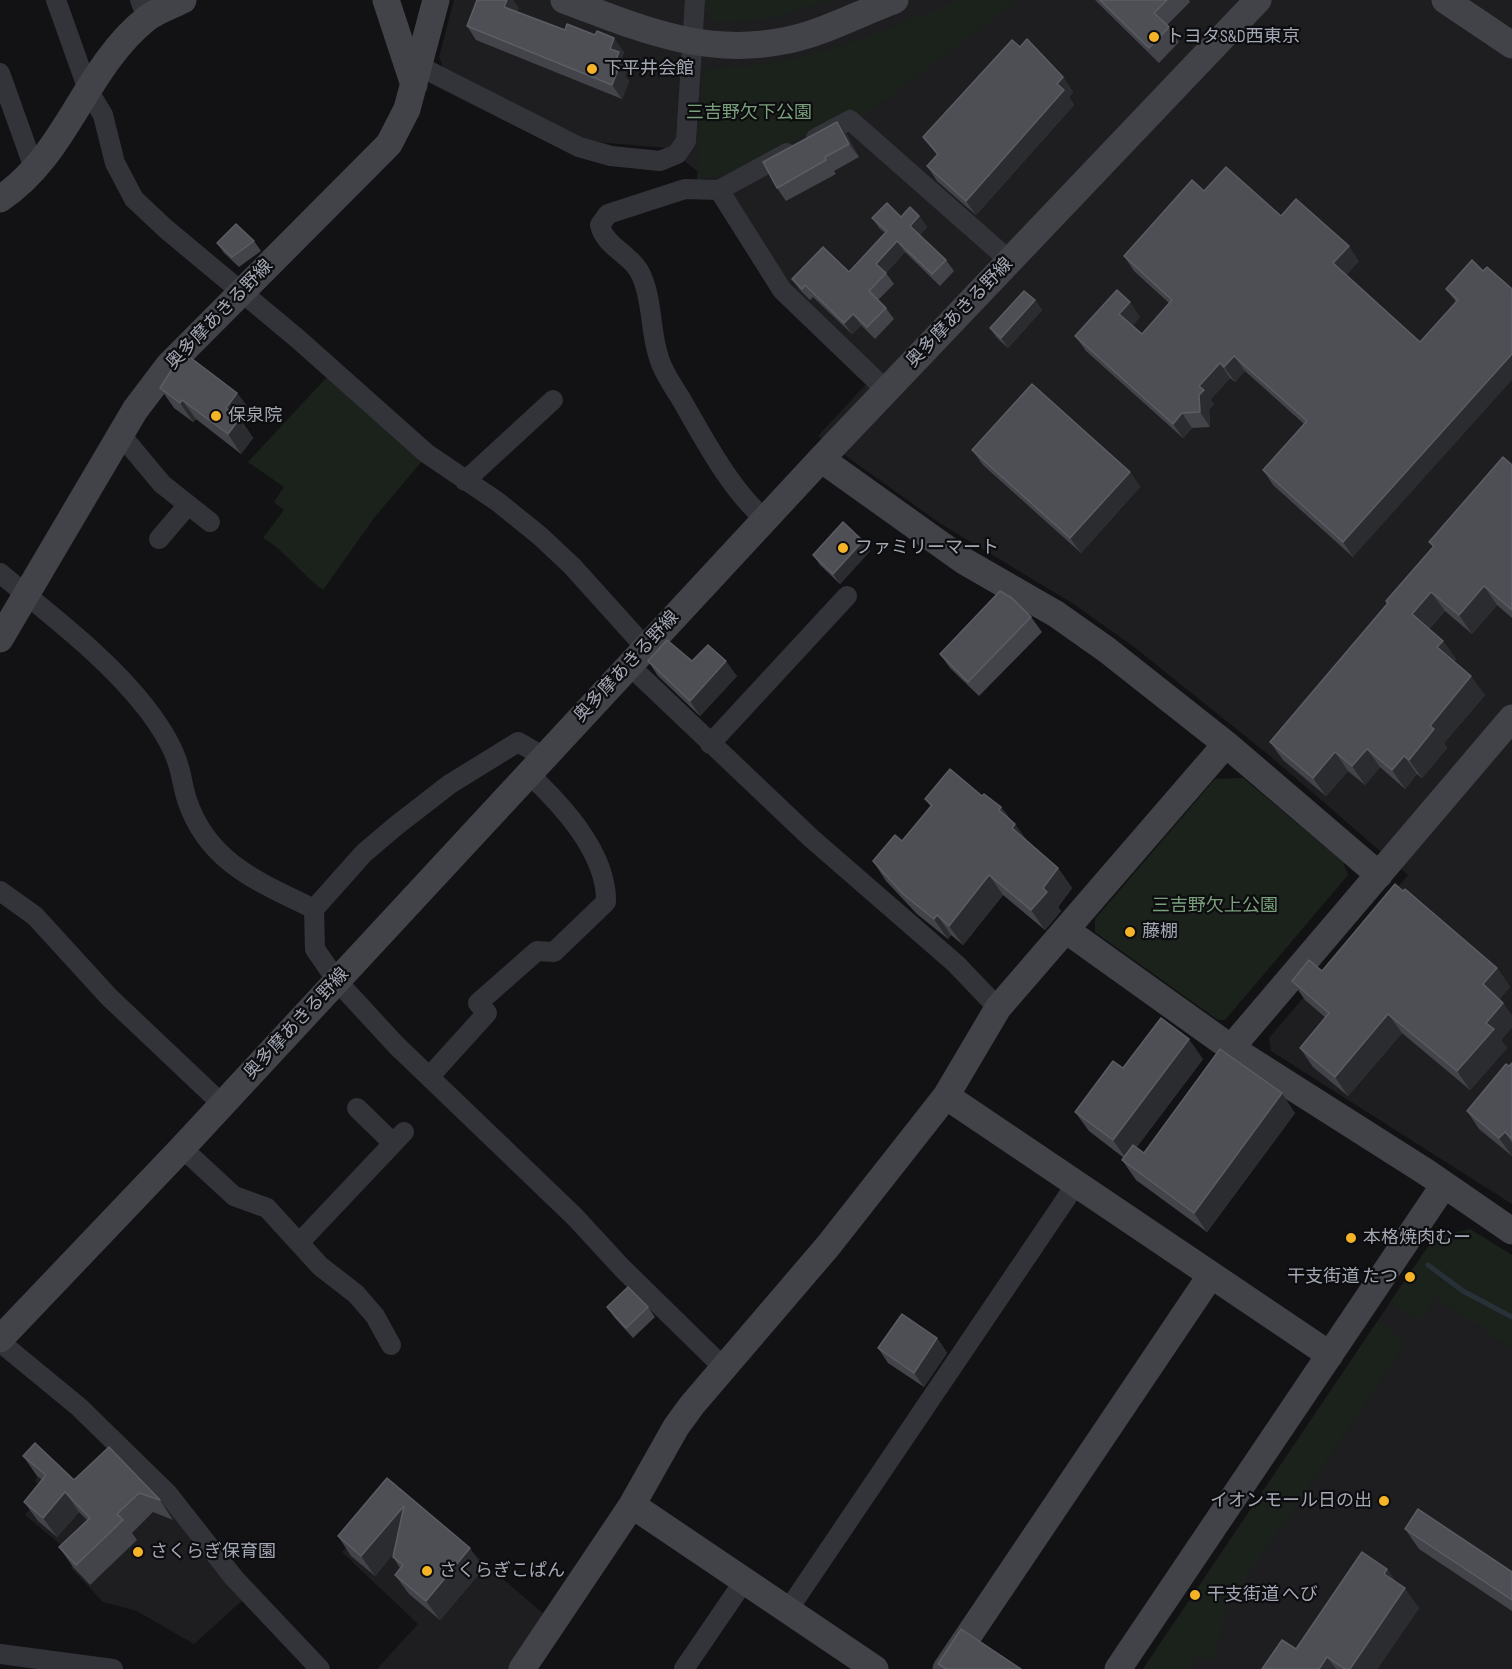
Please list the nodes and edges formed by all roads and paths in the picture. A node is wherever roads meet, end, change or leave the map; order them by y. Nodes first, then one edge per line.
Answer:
1 (56, 0) edge
2 (183, 0) edge
3 (386, 0) edge
4 (436, 0) edge
5 (564, 0) edge
6 (695, 0) edge
7 (895, 0) edge
8 (1258, 0) edge
9 (1445, 0) edge
10 (143, 9) edge
11 (692, 43) junction
12 (1512, 45) edge
13 (0, 73) edge
14 (416, 76) junction
15 (88, 90) junction
16 (35, 171) junction
17 (719, 190) junction
18 (0, 199) edge
19 (1010, 261) junction
20 (242, 291) junction
21 (886, 390) junction
22 (553, 400) dead end
23 (121, 435) junction
24 (821, 459) junction
25 (465, 481) junction
26 (188, 506) junction
27 (765, 519) junction
28 (210, 522) dead end
29 (159, 539) dead end
30 (0, 573) edge
31 (25, 594) junction
32 (847, 596) dead end
33 (0, 639) edge
34 (637, 656) junction
35 (1512, 718) edge
36 (710, 744) junction
37 (1226, 744) junction
38 (536, 765) junction
39 (1378, 875) junction
40 (0, 891) edge
41 (314, 909) junction
42 (1066, 930) junction
43 (337, 981) junction
44 (998, 1008) junction
45 (1231, 1048) junction
46 (430, 1076) junction
47 (945, 1096) junction
48 (222, 1104) junction
49 (357, 1108) dead end
50 (182, 1148) junction
51 (1076, 1184) junction
52 (1444, 1185) junction
53 (1512, 1231) edge
54 (299, 1243) junction
55 (1211, 1275) junction
56 (0, 1341) edge
57 (391, 1346) dead end
58 (1330, 1355) junction
59 (724, 1368) junction
60 (632, 1505) junction
61 (744, 1581) junction
62 (788, 1610) junction
63 (0, 1654) edge
64 (689, 1667) edge
65 (113, 1669) edge
66 (320, 1669) edge
67 (522, 1669) edge
68 (875, 1669) edge
69 (946, 1669) edge
70 (1118, 1669) edge

1 - 15 street
2 - 10 street
3 - 14 street
4 - 14 street, 奥多摩あきる野線
5 - 11 street
6 - 11 street
7 - 11 street
8 - 19 street, 奥多摩あきる野線
9 - 12 street
10 - 15 street
11 - 14 street
13 - 16 street
14 - 20 street, 奥多摩あきる野線
15 - 16 street
15 - 20 street
16 - 18 street
17 - 19 street
17 - 21 street
17 - 27 street
19 - 21 street, 奥多摩あきる野線
20 - 23 street, 奥多摩あきる野線
20 - 25 street
21 - 24 street, 奥多摩あきる野線
22 - 25 street
23 - 26 street
23 - 31 street, 奥多摩あきる野線
24 - 27 street, 奥多摩あきる野線
24 - 37 street
25 - 34 street
26 - 28 street
26 - 29 street
27 - 34 street, 奥多摩あきる野線
30 - 31 street
31 - 33 street, 奥多摩あきる野線
31 - 41 street
32 - 36 street
34 - 36 street
34 - 38 street, 奥多摩あきる野線
35 - 39 street
36 - 44 street
37 - 39 street
37 - 42 street
38 - 41 street
38 - 43 street, 奥多摩あきる野線
38 - 46 street
39 - 45 street
40 - 48 street
41 - 43 street
42 - 44 street
42 - 45 street
43 - 46 street
43 - 48 street, 奥多摩あきる野線
44 - 47 street
45 - 52 street
46 - 59 street
47 - 51 street
47 - 59 street
48 - 50 street, 奥多摩あきる野線
49 - 54 street
50 - 54 street
50 - 56 street, 奥多摩あきる野線
51 - 55 street
51 - 62 street
52 - 53 street
52 - 58 street
54 - 57 street
55 - 58 street
55 - 69 street
56 - 66 street
58 - 70 street
59 - 60 street
60 - 61 street
60 - 67 street
61 - 62 street
61 - 64 street
62 - 68 street
63 - 65 street

